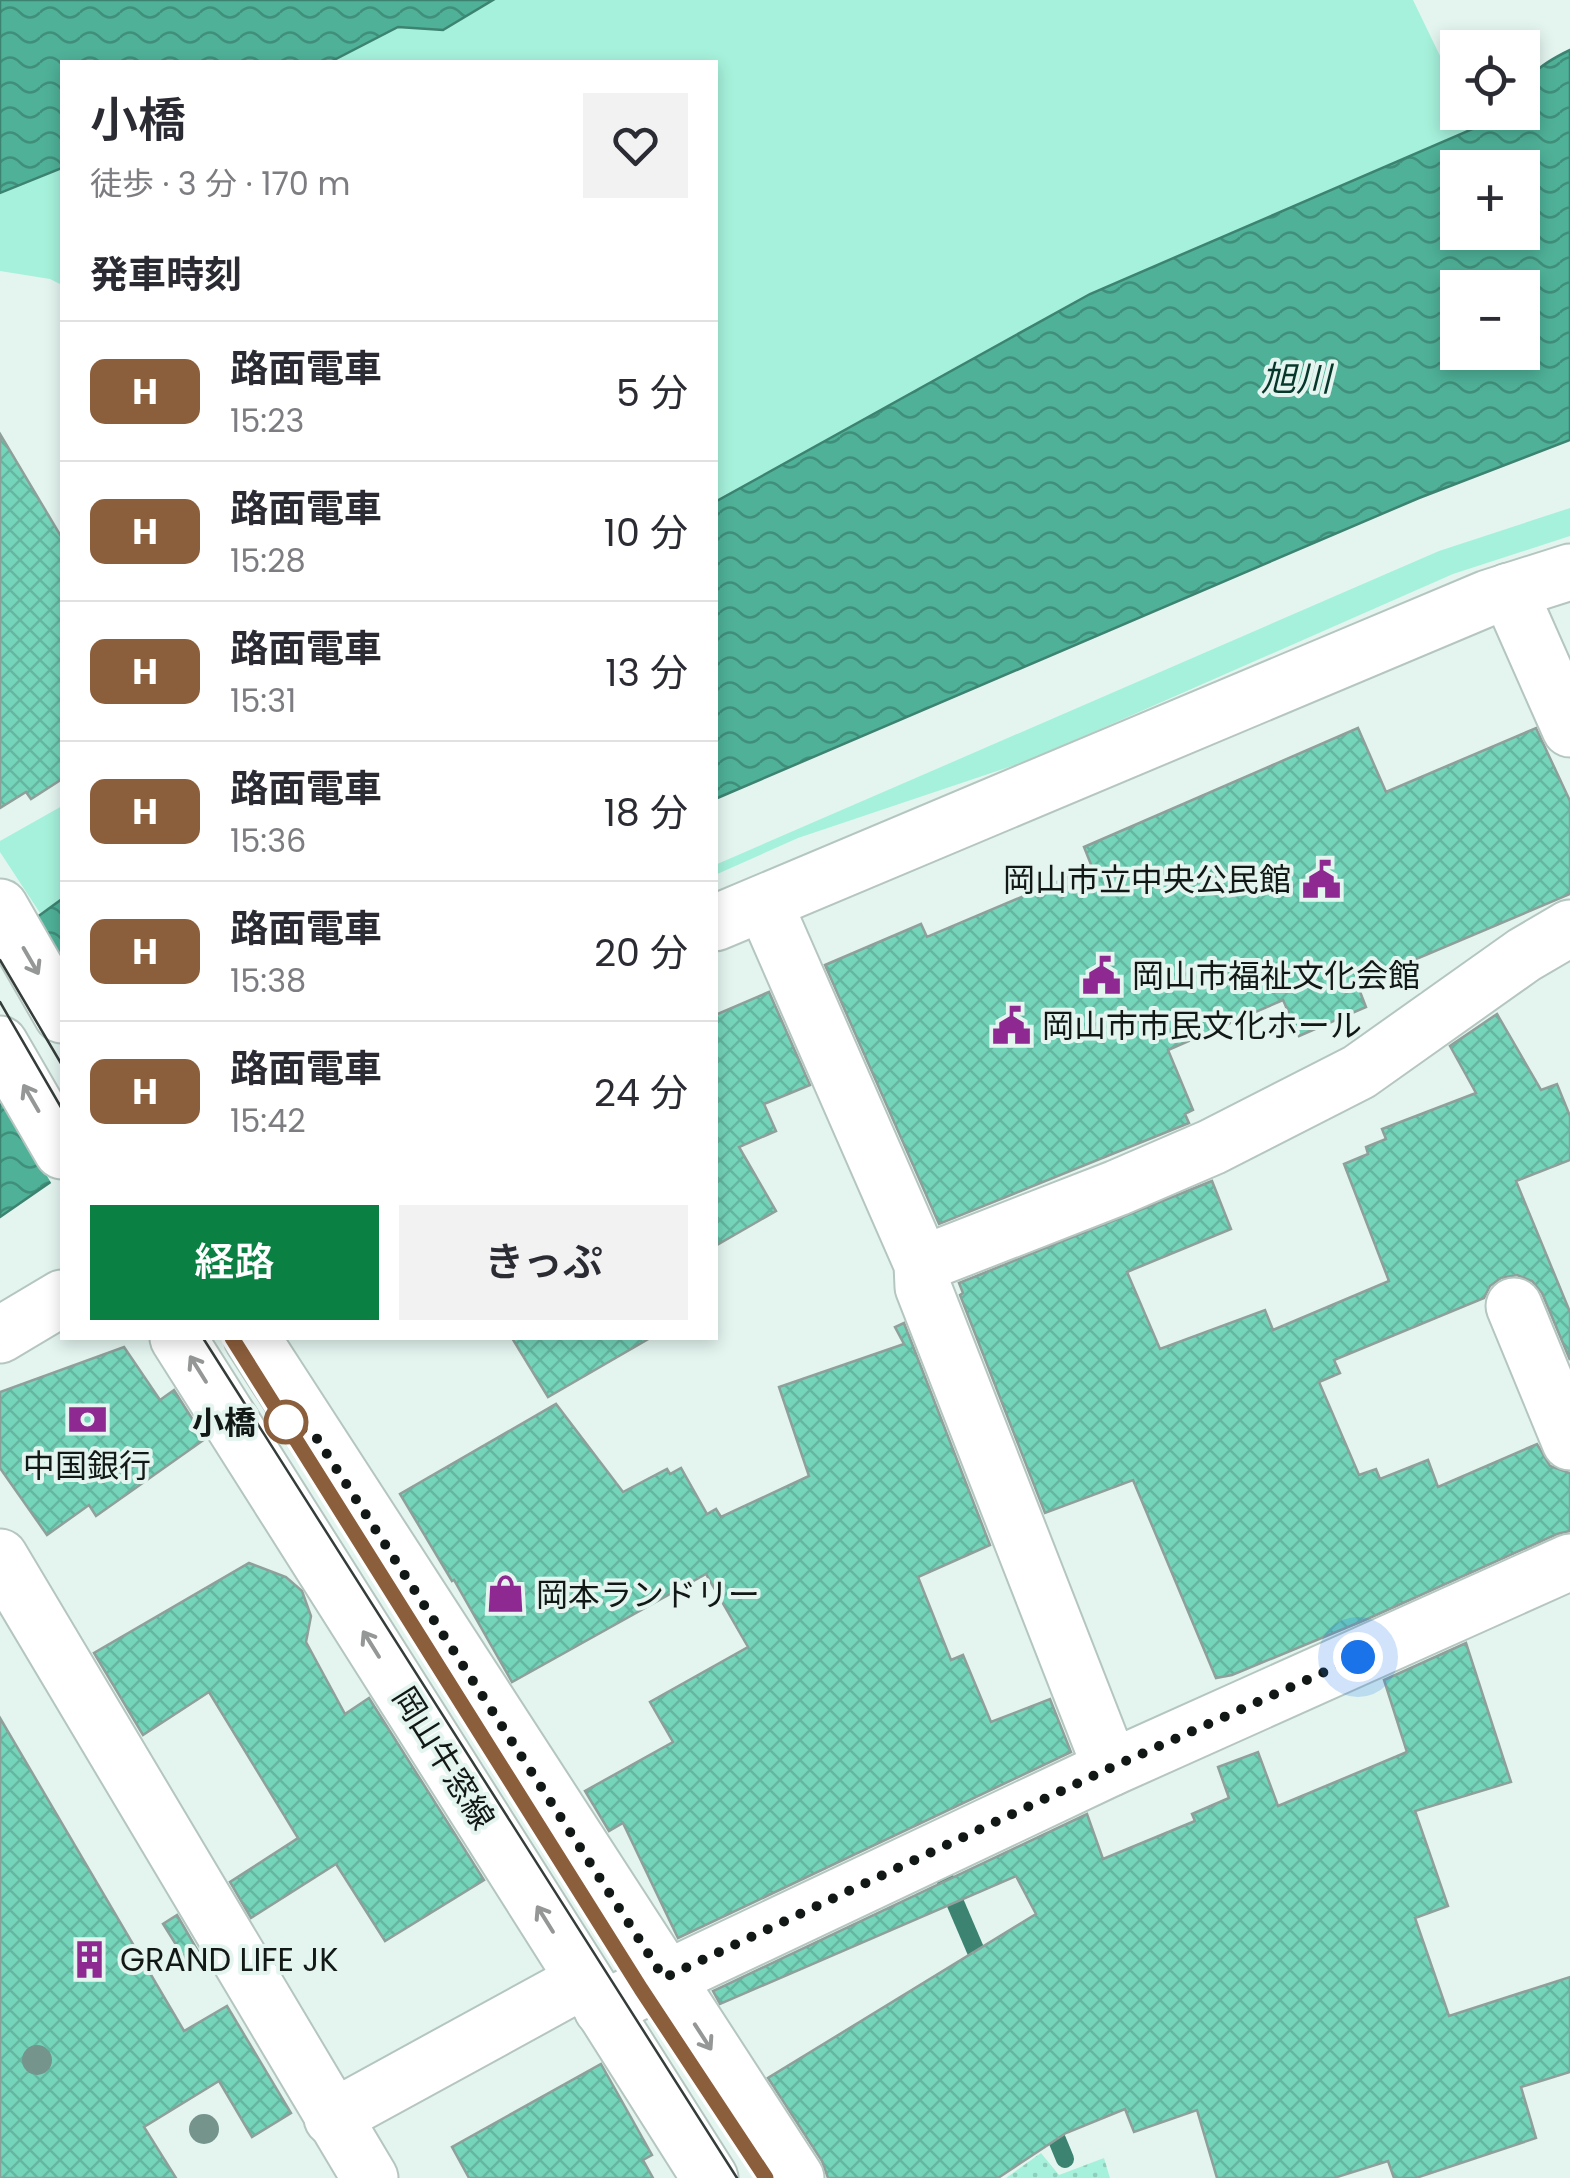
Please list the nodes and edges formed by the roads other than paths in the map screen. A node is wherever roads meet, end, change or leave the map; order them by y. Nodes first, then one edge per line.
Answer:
1 (1570, 572) edge
2 (1508, 591) junction
3 (1570, 729) edge
4 (0, 907) edge
5 (740, 913) edge
6 (1570, 928) edge
7 (60, 1011) edge
8 (0, 1044) edge
9 (60, 1148) edge
10 (922, 1264) junction
11 (60, 1299) edge
12 (1514, 1306) dead end
13 (0, 1335) edge
14 (179, 1340) edge
15 (253, 1340) edge
16 (1570, 1442) edge
17 (0, 1557) edge
18 (1570, 1562) edge
19 (1110, 1768) junction
20 (664, 1978) junction
21 (593, 1994) junction
22 (332, 2118) junction
23 (370, 2178) edge
24 (710, 2178) edge
25 (796, 2178) edge

1 - 2 street
2 - 3 street
2 - 5 street
4 -> 7 street
5 - 10 street
6 - 10 street
9 -> 8 street
10 - 19 street
11 - 13 street
12 - 16 street
21 -> 14 street, 岡山牛窓線
15 - 20 street, 岡山牛窓線
17 - 22 street
18 - 19 street
19 - 20 street
20 - 21 street
20 -> 25 street, 岡山牛窓線
21 - 22 street
21 - 24 street, 岡山牛窓線
22 - 23 street

